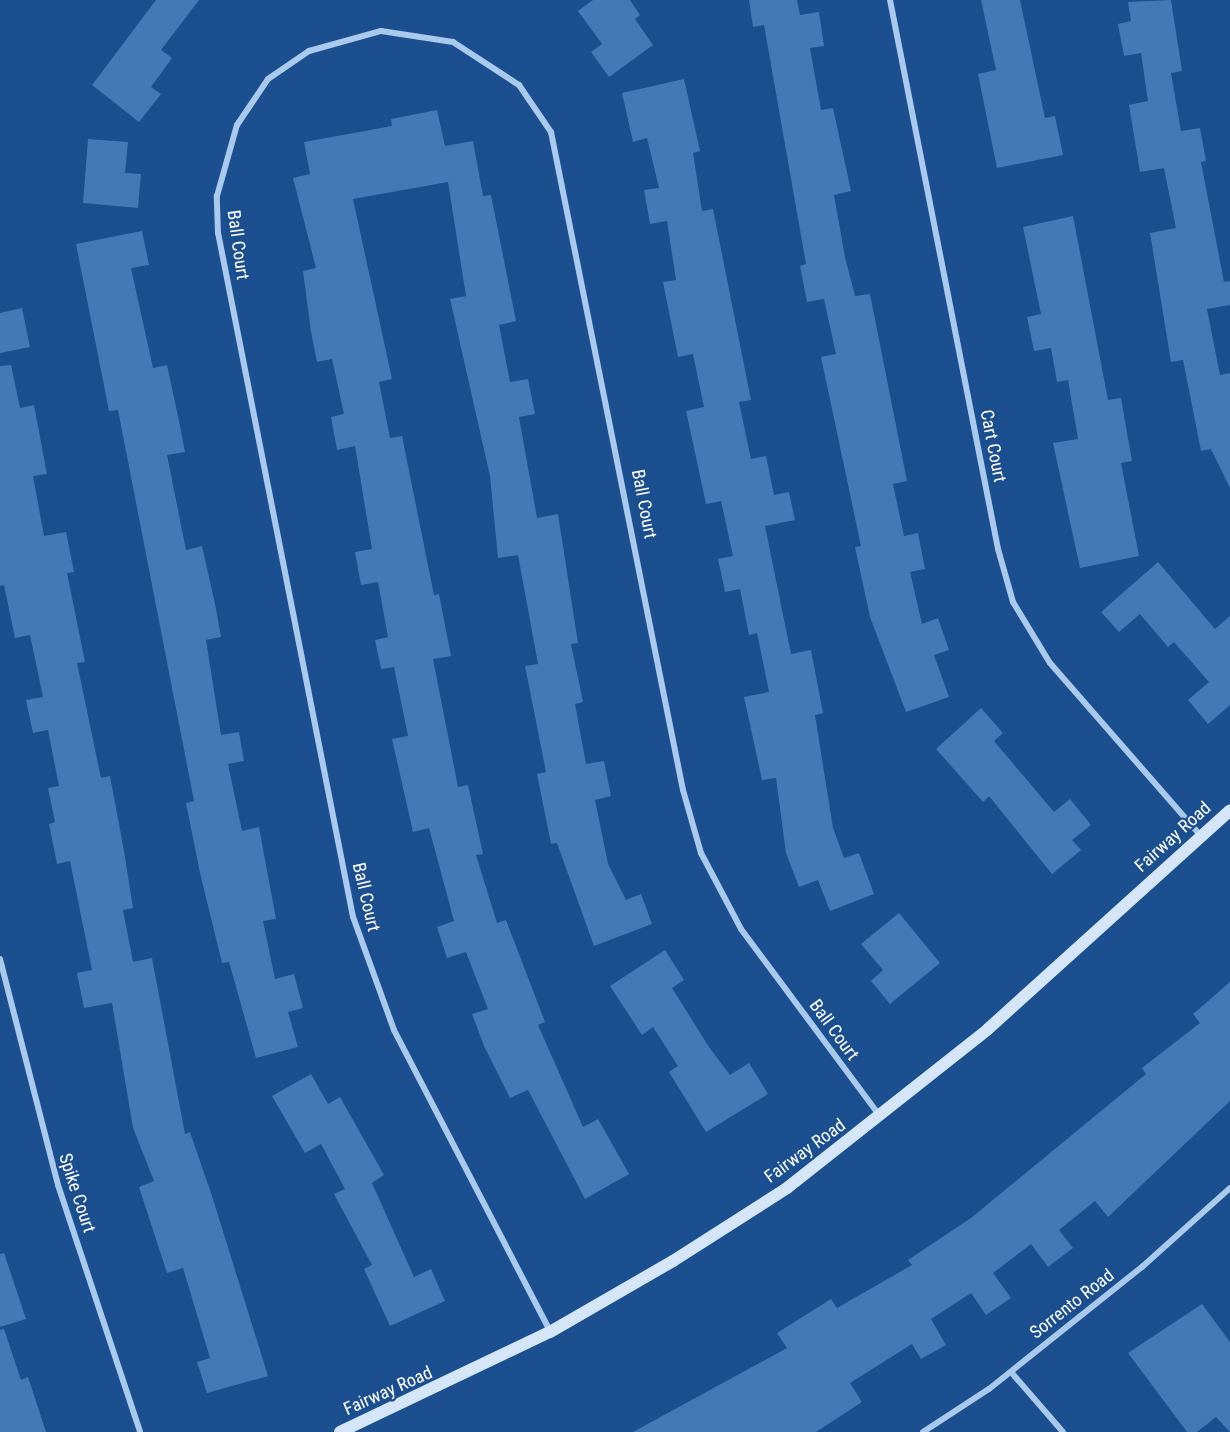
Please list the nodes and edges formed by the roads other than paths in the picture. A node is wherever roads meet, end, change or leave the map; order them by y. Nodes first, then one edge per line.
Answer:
1 (890, 0) edge
2 (1230, 810) edge
3 (1201, 836) junction
4 (0, 959) edge
5 (881, 1118) junction
6 (1230, 1188) edge
7 (550, 1332) junction
8 (1011, 1372) junction
9 (140, 1432) edge
10 (339, 1432) edge
11 (923, 1432) edge
12 (1063, 1432) edge

1 - 3 street, Cart Court
2 - 3 street, Fairway Road
3 - 5 street, Fairway Road
4 - 9 street, Spike Court
5 - 7 street, Fairway Road
5 - 7 street, Ball Court
6 - 8 street, Sorrento Road
7 - 10 street, Fairway Road
8 - 11 street, Sorrento Road
8 - 12 street

